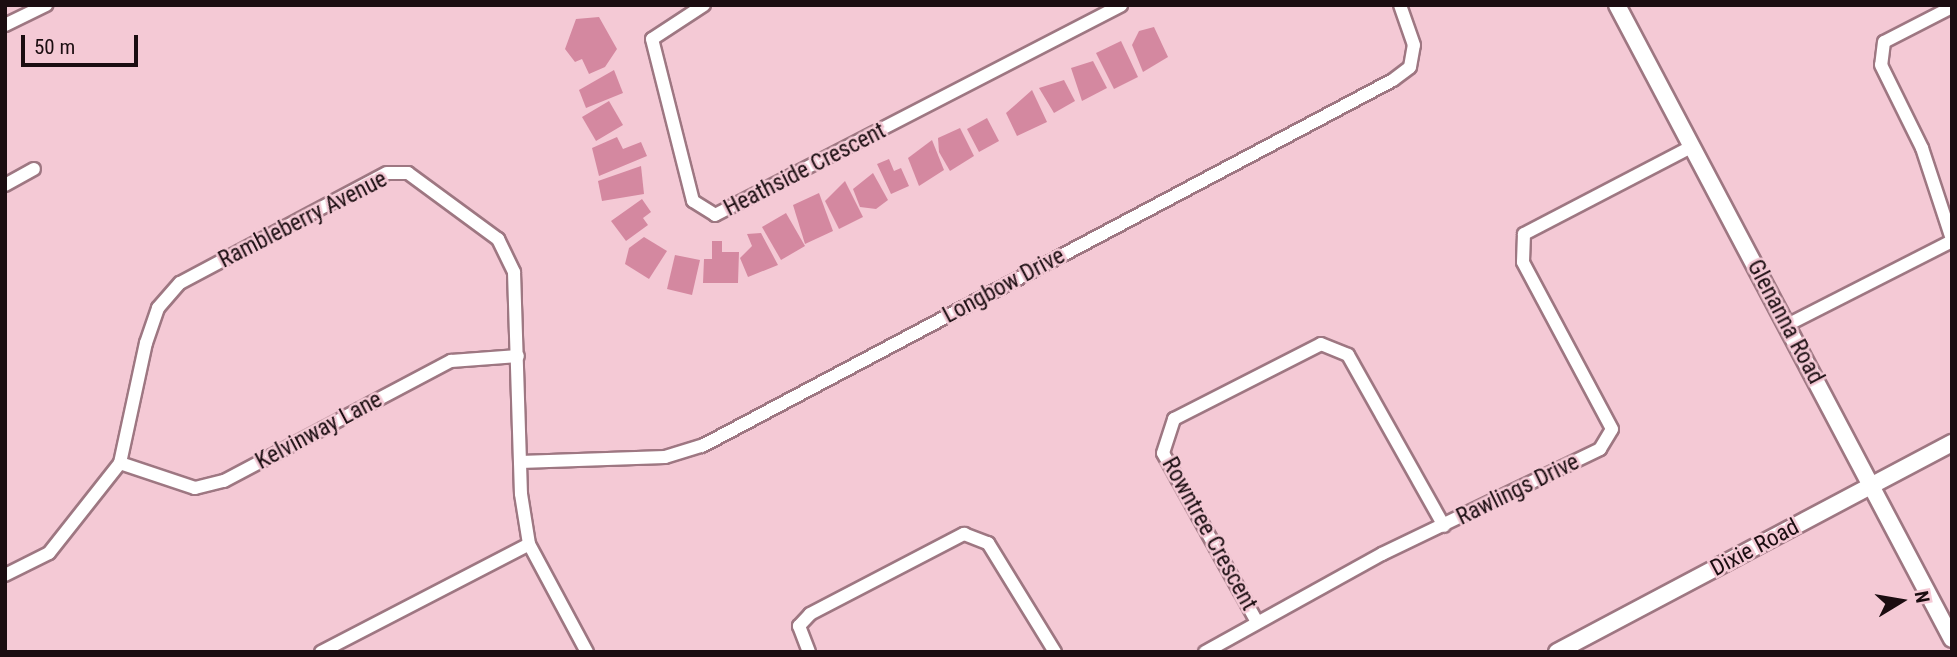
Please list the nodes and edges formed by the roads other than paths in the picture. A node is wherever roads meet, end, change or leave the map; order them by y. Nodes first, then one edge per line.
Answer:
1 (46, 5) edge
2 (704, 5) edge
3 (1121, 5) edge
4 (1400, 5) edge
5 (1617, 5) edge
6 (1952, 7) edge
7 (5, 25) edge
8 (1691, 147) junction
9 (34, 169) dead end
10 (5, 185) edge
11 (1952, 240) edge
12 (1787, 325) junction
13 (518, 356) junction
14 (1952, 443) edge
15 (120, 463) junction
16 (520, 463) junction
17 (1872, 484) junction
18 (1444, 526) junction
19 (529, 544) junction
20 (5, 575) edge
21 (1257, 622) junction
22 (1952, 639) edge
23 (321, 652) edge
24 (587, 652) edge
25 (808, 652) edge
26 (1055, 652) edge
27 (1205, 652) edge
28 (1557, 652) edge

1 - 7 street
2 - 3 street, Heathside Crescent
4 - 16 street, Longbow Drive
5 - 8 street, Glenanna Road
6 - 11 street
8 - 12 street, Glenanna Road
8 - 18 street, Rawlings Drive
9 - 10 street
11 - 12 street
12 - 17 street, Glenanna Road
13 - 15 street, Kelvinway Lane
13 - 15 street, Rambleberry Avenue
13 - 16 street, Rambleberry Avenue
14 - 17 street, Dixie Road
15 - 20 street, Rambleberry Avenue
16 - 19 street, Rambleberry Avenue
17 - 22 street, Glenanna Road
17 - 28 street, Dixie Road
18 - 21 street, Rawlings Drive
18 - 21 street, Rowntree Crescent
19 - 23 street
19 - 24 street, Rambleberry Avenue
21 - 27 street, Rawlings Drive
25 - 26 street

